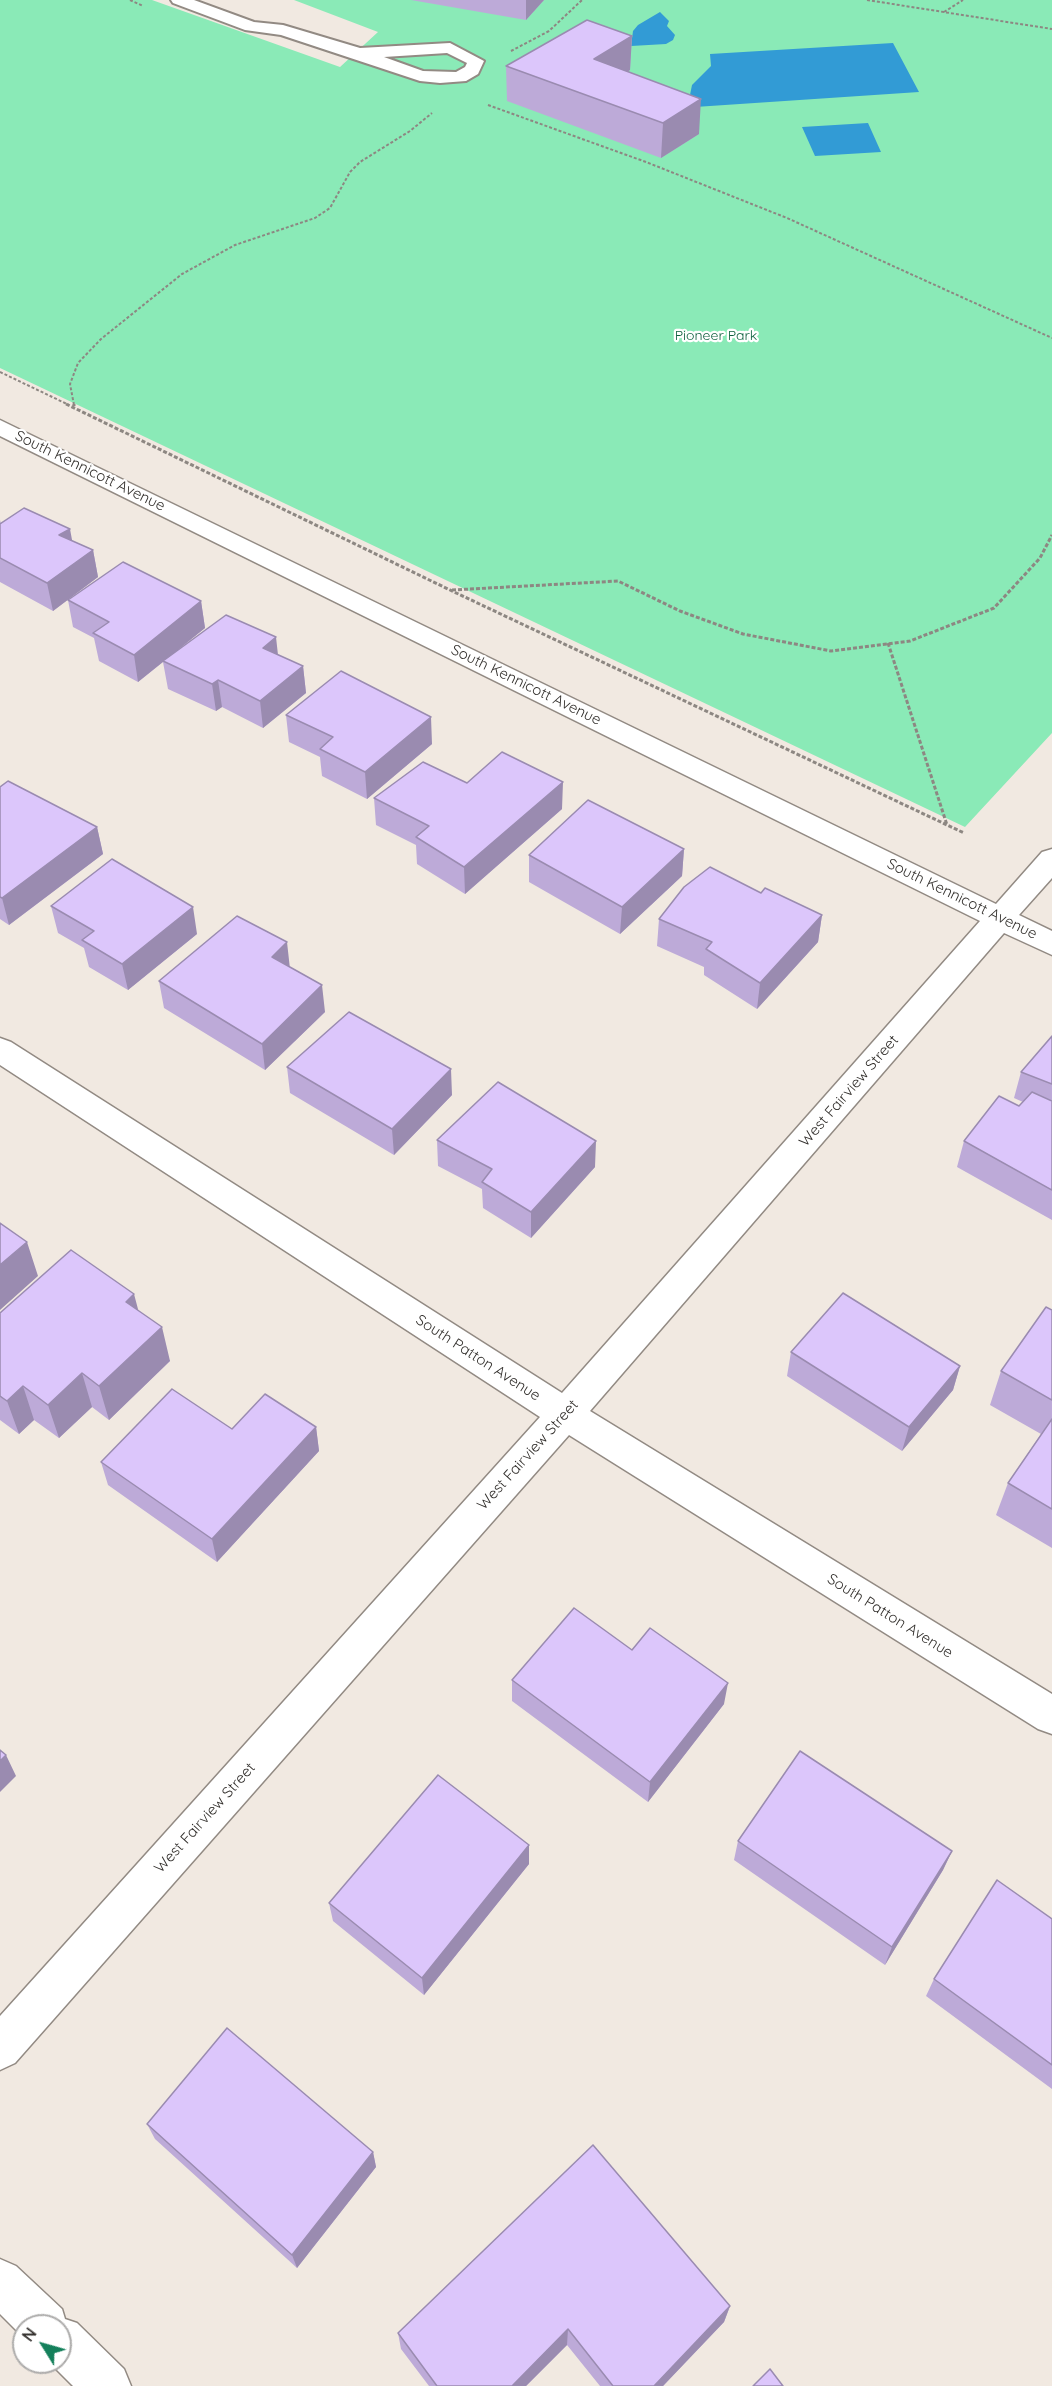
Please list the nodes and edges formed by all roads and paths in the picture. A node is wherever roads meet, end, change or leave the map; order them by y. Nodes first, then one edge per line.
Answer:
1 (178, 0) edge
2 (582, 0) edge
3 (867, 0) edge
4 (963, 0) edge
5 (944, 13) junction
6 (1052, 29) edge
7 (510, 52) dead end
8 (359, 53) junction
9 (488, 105) dead end
10 (434, 111) dead end
11 (1052, 338) edge
12 (0, 372) edge
13 (75, 407) junction
14 (0, 428) edge
15 (1052, 535) edge
16 (450, 590) junction
17 (888, 643) junction
18 (947, 825) junction
19 (964, 833) dead end
20 (1052, 859) edge
21 (1001, 918) junction
22 (1052, 944) edge
23 (0, 1050) edge
24 (565, 1414) junction
25 (1052, 1716) edge
26 (0, 2048) edge
27 (0, 2282) edge
28 (33, 2314) edge
29 (72, 2352) edge
30 (107, 2386) edge

1 - 8 lane
2 - 7 path
3 - 5 path
4 - 5 path
5 - 6 path
8 - 8 lane
9 - 11 path
10 - 13 path
12 - 13 path
13 - 16 path
14 - 21 street, South Kennicott Avenue
15 - 17 path
16 - 17 path
16 - 18 path
17 - 18 path
18 - 19 path
20 - 21 street, West Fairview Street
21 - 22 street, South Kennicott Avenue
21 - 24 street, West Fairview Street
23 - 24 street, South Patton Avenue
24 - 25 street, South Patton Avenue
24 - 26 street, West Fairview Street
27 - 28 street
29 - 30 street

